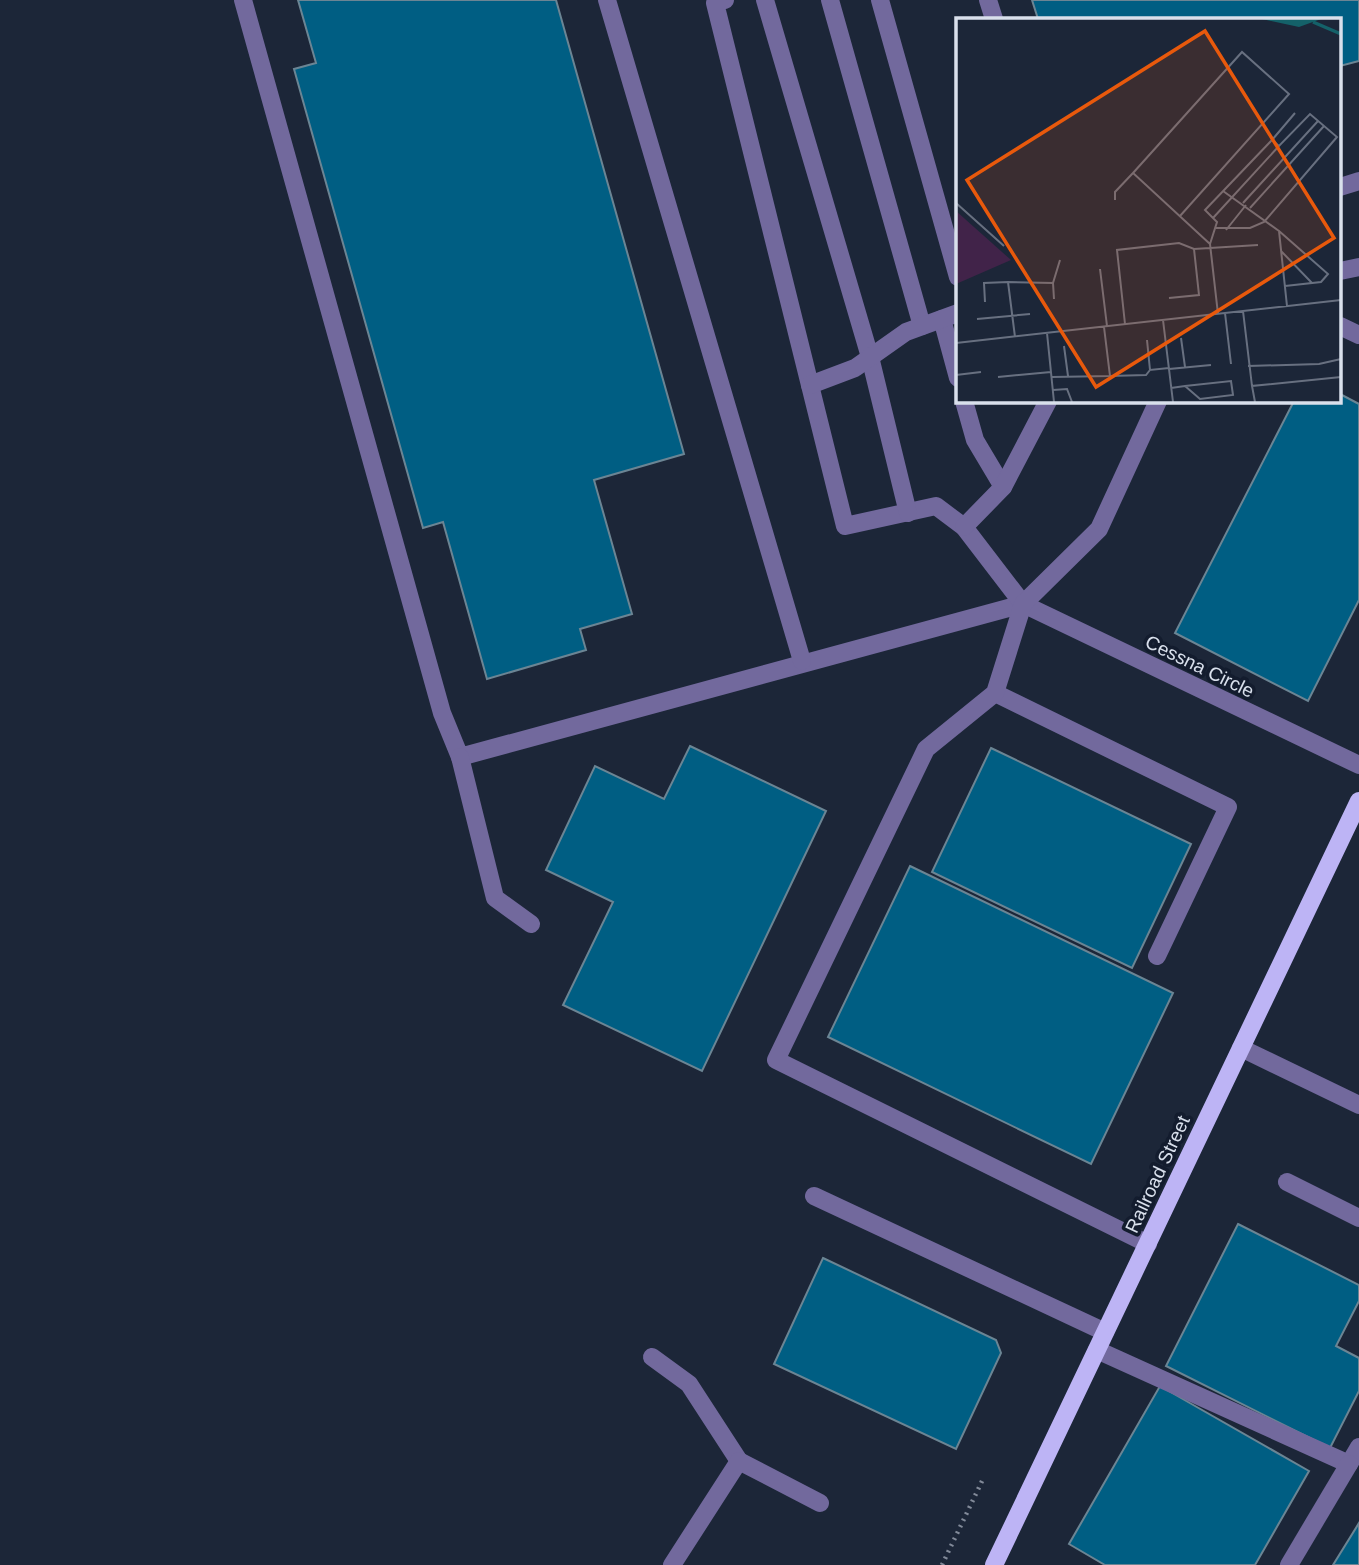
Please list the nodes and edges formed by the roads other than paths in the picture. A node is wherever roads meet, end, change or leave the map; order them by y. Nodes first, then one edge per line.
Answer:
1 (243, 0) edge
2 (607, 0) edge
3 (765, 0) edge
4 (830, 0) edge
5 (880, 0) edge
6 (988, 0) edge
7 (718, 1) edge
8 (994, 18) edge
9 (1359, 181) edge
10 (1342, 186) edge
11 (956, 270) edge
12 (950, 316) edge
13 (922, 326) junction
14 (1342, 327) edge
15 (1359, 335) edge
16 (870, 357) junction
17 (956, 362) edge
18 (810, 385) junction
19 (964, 402) edge
20 (1047, 402) edge
21 (1158, 402) edge
22 (1003, 487) junction
23 (908, 513) junction
24 (964, 527) junction
25 (1023, 604) junction
26 (802, 662) junction
27 (995, 693) junction
28 (460, 757) junction
29 (1359, 765) edge
30 (1359, 802) edge
31 (531, 925) dead end
32 (1157, 956) dead end
33 (1241, 1048) junction
34 (1359, 1105) edge
35 (1287, 1182) dead end
36 (814, 1196) dead end
37 (1359, 1219) edge
38 (1147, 1244) junction
39 (1105, 1332) junction
40 (1097, 1350) junction
41 (652, 1357) dead end
42 (1359, 1447) edge
43 (739, 1461) junction
44 (1349, 1464) junction
45 (820, 1503) dead end
46 (672, 1565) edge
47 (994, 1565) edge
48 (1289, 1565) edge

1 - 28 street
2 - 26 street
3 - 16 street
4 - 13 street
5 - 11 street
6 - 8 street
7 - 18 street
9 - 10 street
12 - 13 street
12 - 17 street
13 - 16 street
14 - 15 street
16 - 18 street
16 - 23 street
18 - 23 street
19 - 22 street
20 - 22 street
21 - 25 street
22 - 24 street
23 - 24 street
24 - 25 street
25 - 26 street
25 - 27 street
25 - 29 street, Cessna Circle
26 - 28 street
27 - 32 street
27 - 38 street
28 - 31 street
30 - 33 main road, Railroad Street
33 - 34 street
33 - 38 main road, Railroad Street
35 - 37 street
36 - 39 street
38 - 39 main road, Railroad Street
39 - 40 main road, Railroad Street
40 - 44 street
40 - 47 main road, Railroad Street
41 - 43 street
42 - 44 street
43 - 45 street
43 - 46 street
44 - 48 street

